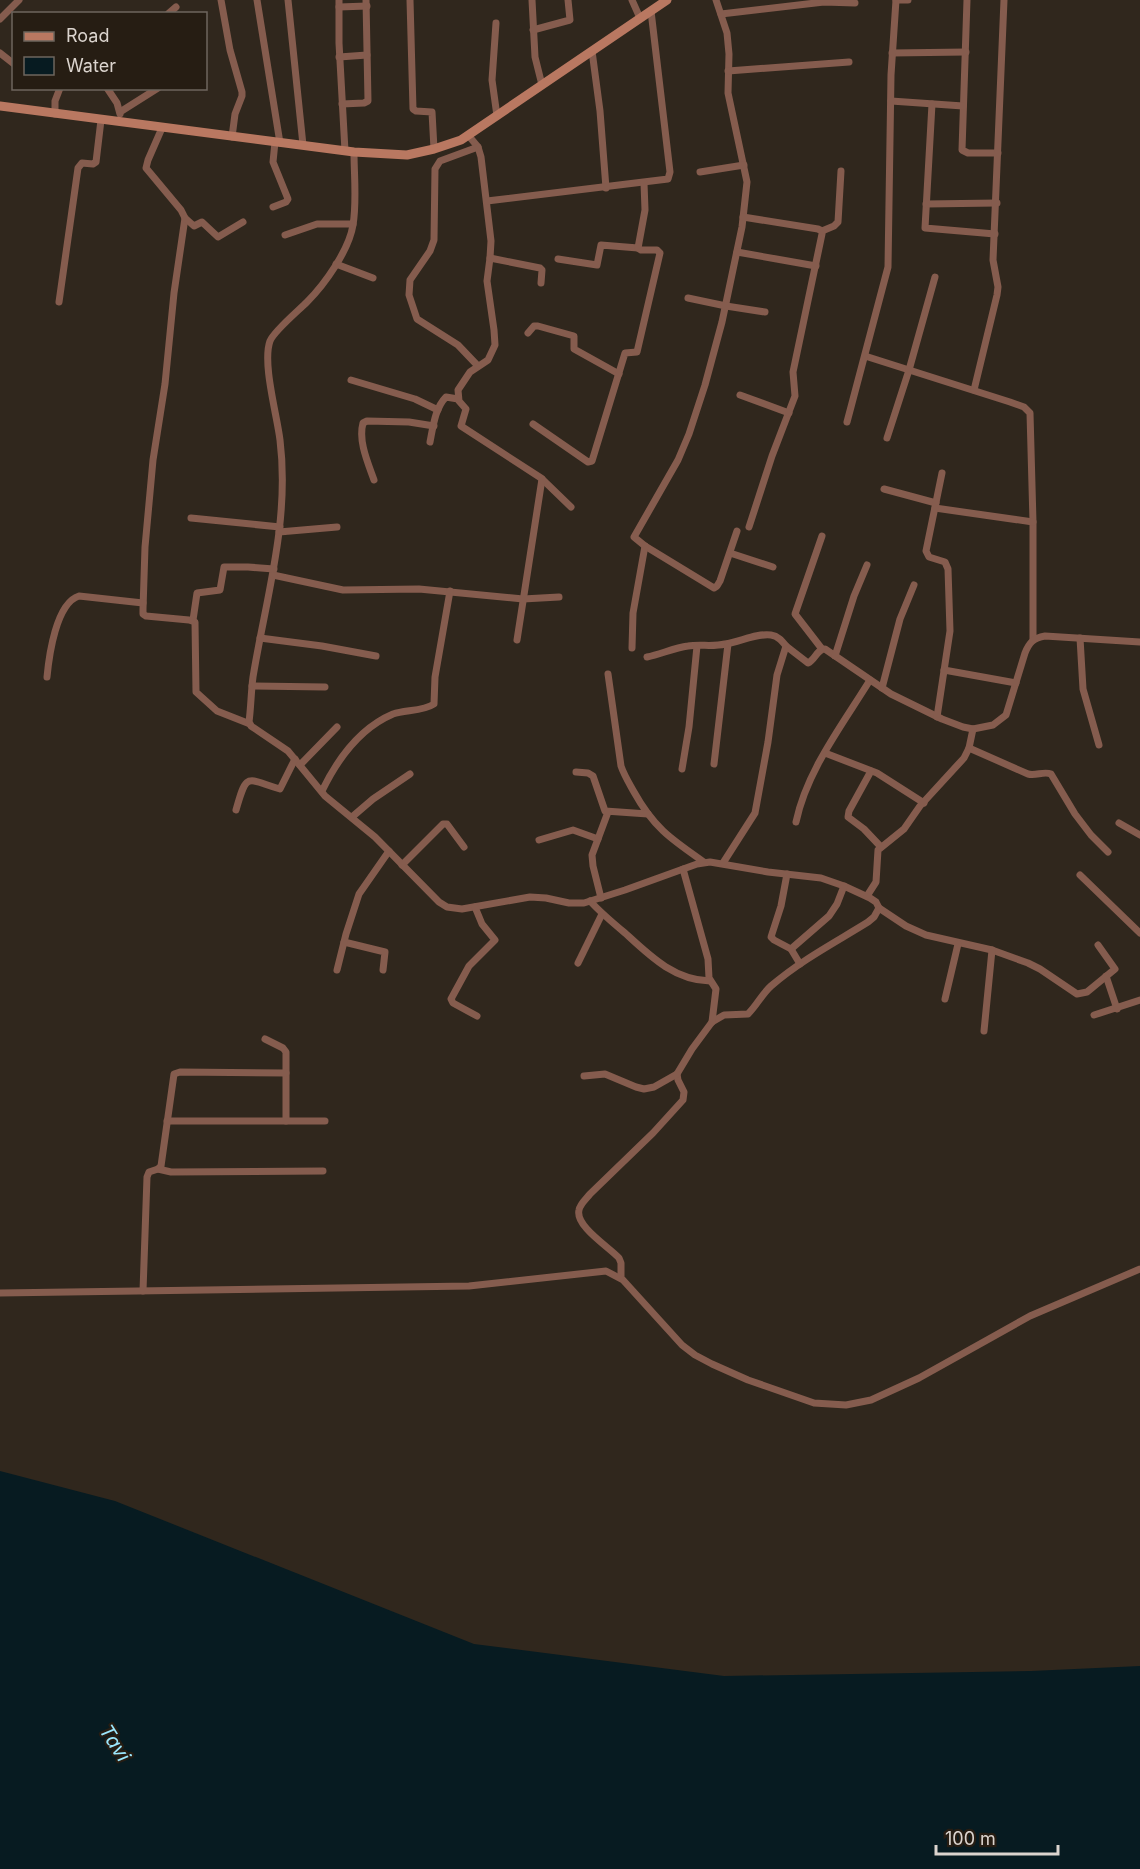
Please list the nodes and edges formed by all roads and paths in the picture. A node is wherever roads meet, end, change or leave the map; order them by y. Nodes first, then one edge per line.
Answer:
1 (19, 0) edge
2 (221, 0) edge
3 (257, 0) edge
4 (288, 0) edge
5 (410, 0) edge
6 (532, 0) edge
7 (568, 0) edge
8 (632, 0) edge
9 (667, 0) edge
10 (716, 0) edge
11 (896, 0) edge
12 (908, 0) edge
13 (967, 0) edge
14 (1004, 0) edge
15 (366, 3) edge
16 (855, 3) dead end
17 (339, 4) edge
18 (176, 7) dead end
19 (653, 11) edge
20 (170, 12) edge
21 (721, 14) junction
22 (640, 18) junction
23 (0, 19) edge
24 (496, 23) dead end
25 (533, 30) junction
26 (966, 52) junction
27 (892, 53) junction
28 (367, 55) junction
29 (339, 57) junction
30 (592, 57) junction
31 (849, 62) dead end
32 (728, 71) junction
33 (542, 85) junction
34 (59, 90) edge
35 (108, 90) edge
36 (155, 90) edge
37 (891, 101) junction
38 (342, 104) junction
39 (932, 104) junction
40 (0, 106) edge
41 (963, 106) junction
42 (120, 112) junction
43 (55, 114) junction
44 (497, 116) junction
45 (121, 122) junction
46 (101, 125) junction
47 (160, 132) junction
48 (232, 137) junction
49 (473, 141) junction
50 (303, 145) junction
51 (276, 146) junction
52 (434, 149) junction
53 (998, 153) junction
54 (351, 155) junction
55 (744, 165) junction
56 (842, 171) dead end
57 (700, 172) dead end
58 (644, 183) junction
59 (606, 188) junction
60 (487, 201) junction
61 (997, 203) junction
62 (926, 204) junction
63 (273, 207) dead end
64 (743, 217) junction
65 (185, 218) junction
66 (243, 222) dead end
67 (353, 224) junction
68 (822, 231) junction
69 (995, 234) junction
70 (285, 235) dead end
71 (638, 248) junction
72 (737, 252) junction
73 (490, 258) junction
74 (558, 259) dead end
75 (336, 264) junction
76 (816, 266) junction
77 (935, 277) dead end
78 (373, 278) dead end
79 (541, 283) dead end
80 (688, 298) dead end
81 (59, 302) dead end
82 (726, 306) junction
83 (765, 312) dead end
84 (528, 333) dead end
85 (865, 356) junction
86 (478, 366) junction
87 (909, 370) junction
88 (619, 374) junction
89 (351, 380) dead end
90 (974, 390) junction
91 (740, 395) dead end
92 (458, 399) junction
93 (438, 410) junction
94 (789, 413) junction
95 (847, 422) dead end
96 (533, 424) dead end
97 (434, 426) junction
98 (887, 438) dead end
99 (430, 442) dead end
100 (942, 473) dead end
101 (542, 479) junction
102 (374, 480) dead end
103 (884, 489) dead end
104 (935, 506) junction
105 (571, 507) dead end
106 (191, 518) dead end
107 (1033, 522) junction
108 (337, 527) dead end
109 (749, 527) dead end
110 (280, 530) junction
111 (737, 531) dead end
112 (822, 536) dead end
113 (645, 546) junction
114 (730, 553) junction
115 (867, 565) dead end
116 (773, 567) dead end
117 (274, 572) junction
118 (914, 585) dead end
119 (450, 591) junction
120 (559, 597) dead end
121 (523, 599) junction
122 (143, 603) junction
123 (193, 620) junction
124 (260, 638) junction
125 (1080, 638) junction
126 (517, 640) dead end
127 (1033, 640) junction
128 (1140, 642) edge
129 (728, 644) junction
130 (697, 645) junction
131 (786, 646) junction
132 (632, 648) dead end
133 (822, 649) junction
134 (376, 656) dead end
135 (835, 656) junction
136 (647, 657) dead end
137 (944, 670) junction
138 (608, 674) dead end
139 (47, 677) dead end
140 (870, 680) junction
141 (1016, 683) junction
142 (252, 686) junction
143 (325, 687) dead end
144 (882, 688) junction
145 (937, 717) junction
146 (250, 724) junction
147 (337, 727) dead end
148 (973, 729) junction
149 (1100, 745) dead end
150 (969, 748) junction
151 (825, 753) junction
152 (298, 762) junction
153 (714, 764) dead end
154 (682, 769) dead end
155 (576, 771) dead end
156 (871, 771) junction
157 (410, 774) dead end
158 (322, 791) junction
159 (924, 803) junction
160 (236, 810) dead end
161 (608, 812) junction
162 (648, 814) junction
163 (352, 817) junction
164 (796, 822) dead end
165 (1119, 823) dead end
166 (1140, 835) edge
167 (598, 839) junction
168 (539, 840) dead end
169 (464, 847) dead end
170 (881, 847) junction
171 (389, 851) junction
172 (1108, 852) dead end
173 (704, 862) junction
174 (723, 863) junction
175 (402, 865) junction
176 (683, 869) junction
177 (787, 874) junction
178 (1080, 875) dead end
179 (844, 886) junction
180 (867, 896) junction
181 (601, 898) junction
182 (590, 902) junction
183 (475, 907) junction
184 (879, 908) junction
185 (602, 914) junction
186 (1140, 933) edge
187 (344, 942) junction
188 (958, 944) junction
189 (1098, 945) dead end
190 (791, 949) junction
191 (992, 950) junction
192 (578, 963) dead end
193 (800, 964) junction
194 (337, 970) dead end
195 (383, 970) dead end
196 (1106, 976) junction
197 (710, 981) junction
198 (945, 999) dead end
199 (1140, 1000) edge
200 (1117, 1009) junction
201 (1094, 1015) dead end
202 (477, 1016) dead end
203 (712, 1022) junction
204 (984, 1031) dead end
205 (265, 1039) dead end
206 (286, 1073) junction
207 (677, 1074) junction
208 (584, 1076) dead end
209 (167, 1121) junction
210 (286, 1121) junction
211 (325, 1121) dead end
212 (158, 1169) junction
213 (323, 1171) dead end
214 (1140, 1269) edge
215 (621, 1278) junction
216 (143, 1291) junction
217 (0, 1293) edge

1 - 23 street
2 - 48 street
3 - 51 street
4 - 50 street
5 - 52 street
6 - 25 street
7 - 25 street
8 - 22 street
9 - 19 street
10 - 21 street
11 - 12 street
11 - 27 street
13 - 26 street
14 - 53 street
15 - 17 street
15 - 28 street
16 - 21 street
17 - 29 street
18 - 20 street
19 - 22 street
19 - 58 street
21 - 32 street
22 - 30 street
24 - 44 street
25 - 33 street
26 - 27 street
26 - 41 street
27 - 37 street
28 - 29 street
28 - 38 street
29 - 38 street
30 - 33 street
30 - 59 street
31 - 32 street
32 - 55 street
33 - 44 street
34 - 43 street
35 - 42 street
36 - 42 street
37 - 39 street
37 - 85 street
38 - 54 street
39 - 41 street
39 - 62 street
40 - 43 street
41 - 53 street
42 - 45 street
43 - 46 street
44 - 49 street
45 - 46 street
45 - 47 street
46 - 81 street
47 - 48 street
47 - 65 street
48 - 51 street
49 - 52 street
49 - 60 street
49 - 86 street
50 - 51 street
50 - 54 street
51 - 63 street
52 - 54 street
53 - 61 street
54 - 67 street
55 - 57 street
55 - 64 street
56 - 68 street
58 - 59 street
58 - 71 street
59 - 60 street
60 - 73 street
61 - 62 street
61 - 69 street
62 - 69 street
64 - 68 street
64 - 72 street
65 - 66 street
65 - 122 street
67 - 70 street
67 - 75 street
68 - 76 street
69 - 90 street
71 - 74 street
71 - 88 street
72 - 76 street
72 - 82 street
73 - 79 street
73 - 86 street
75 - 78 street
75 - 110 street
76 - 94 street
77 - 87 street
80 - 82 street
82 - 83 street
82 - 113 street
84 - 88 street
85 - 87 street
85 - 95 street
86 - 92 street
87 - 90 street
87 - 98 street
88 - 96 street
89 - 93 street
90 - 107 street
91 - 94 street
92 - 93 street
92 - 101 street
93 - 97 street
94 - 109 street
97 - 99 street
97 - 102 street
100 - 104 street
101 - 105 street
101 - 121 street
103 - 104 street
104 - 107 street
104 - 137 street
106 - 110 street
107 - 127 street
108 - 110 street
110 - 117 street
111 - 114 street
112 - 133 street
113 - 114 street
113 - 132 street
114 - 116 street
115 - 135 street
117 - 119 street
117 - 123 street
117 - 124 street
118 - 144 street
119 - 121 street
119 - 158 street
120 - 121 street
121 - 126 street
122 - 123 street
122 - 139 street
123 - 146 street
124 - 134 street
124 - 142 street
125 - 127 street
125 - 128 street
125 - 149 street
127 - 141 street
129 - 130 street
129 - 131 street
129 - 153 street
130 - 136 street
130 - 154 street
131 - 133 street
131 - 174 street
133 - 135 street
135 - 140 street
137 - 141 street
137 - 145 street
138 - 162 street
140 - 144 street
140 - 151 street
141 - 148 street
142 - 143 street
142 - 146 street
144 - 145 street
145 - 148 street
146 - 152 street
147 - 152 street
148 - 150 street
150 - 159 street
150 - 172 street
151 - 156 street
151 - 164 street
152 - 158 street
152 - 160 street
155 - 161 street
156 - 159 street
156 - 170 street
157 - 163 street
158 - 163 street
159 - 170 street
161 - 162 street
161 - 167 street
162 - 173 street
163 - 171 street
165 - 166 street
167 - 168 street
167 - 181 street
169 - 175 street
170 - 180 street
171 - 175 street
171 - 187 street
173 - 174 street
173 - 176 street
174 - 177 street
175 - 183 street
176 - 181 street
176 - 197 street
177 - 179 street
177 - 190 street
178 - 186 street
179 - 180 street
179 - 190 street
180 - 184 street
181 - 182 street
182 - 183 street
182 - 185 street
183 - 202 street
184 - 188 street
184 - 193 street
185 - 192 street
185 - 197 street
187 - 194 street
187 - 195 street
188 - 191 street
188 - 198 street
189 - 196 street
190 - 193 street
191 - 196 street
191 - 204 street
193 - 203 street
196 - 200 street
197 - 203 street
199 - 200 street
200 - 201 street
203 - 207 street
205 - 206 street
206 - 209 street
206 - 210 street
207 - 208 street
207 - 215 street
209 - 210 street
209 - 212 street
210 - 211 street
212 - 213 street
212 - 216 street
214 - 215 street
215 - 216 street
216 - 217 street

